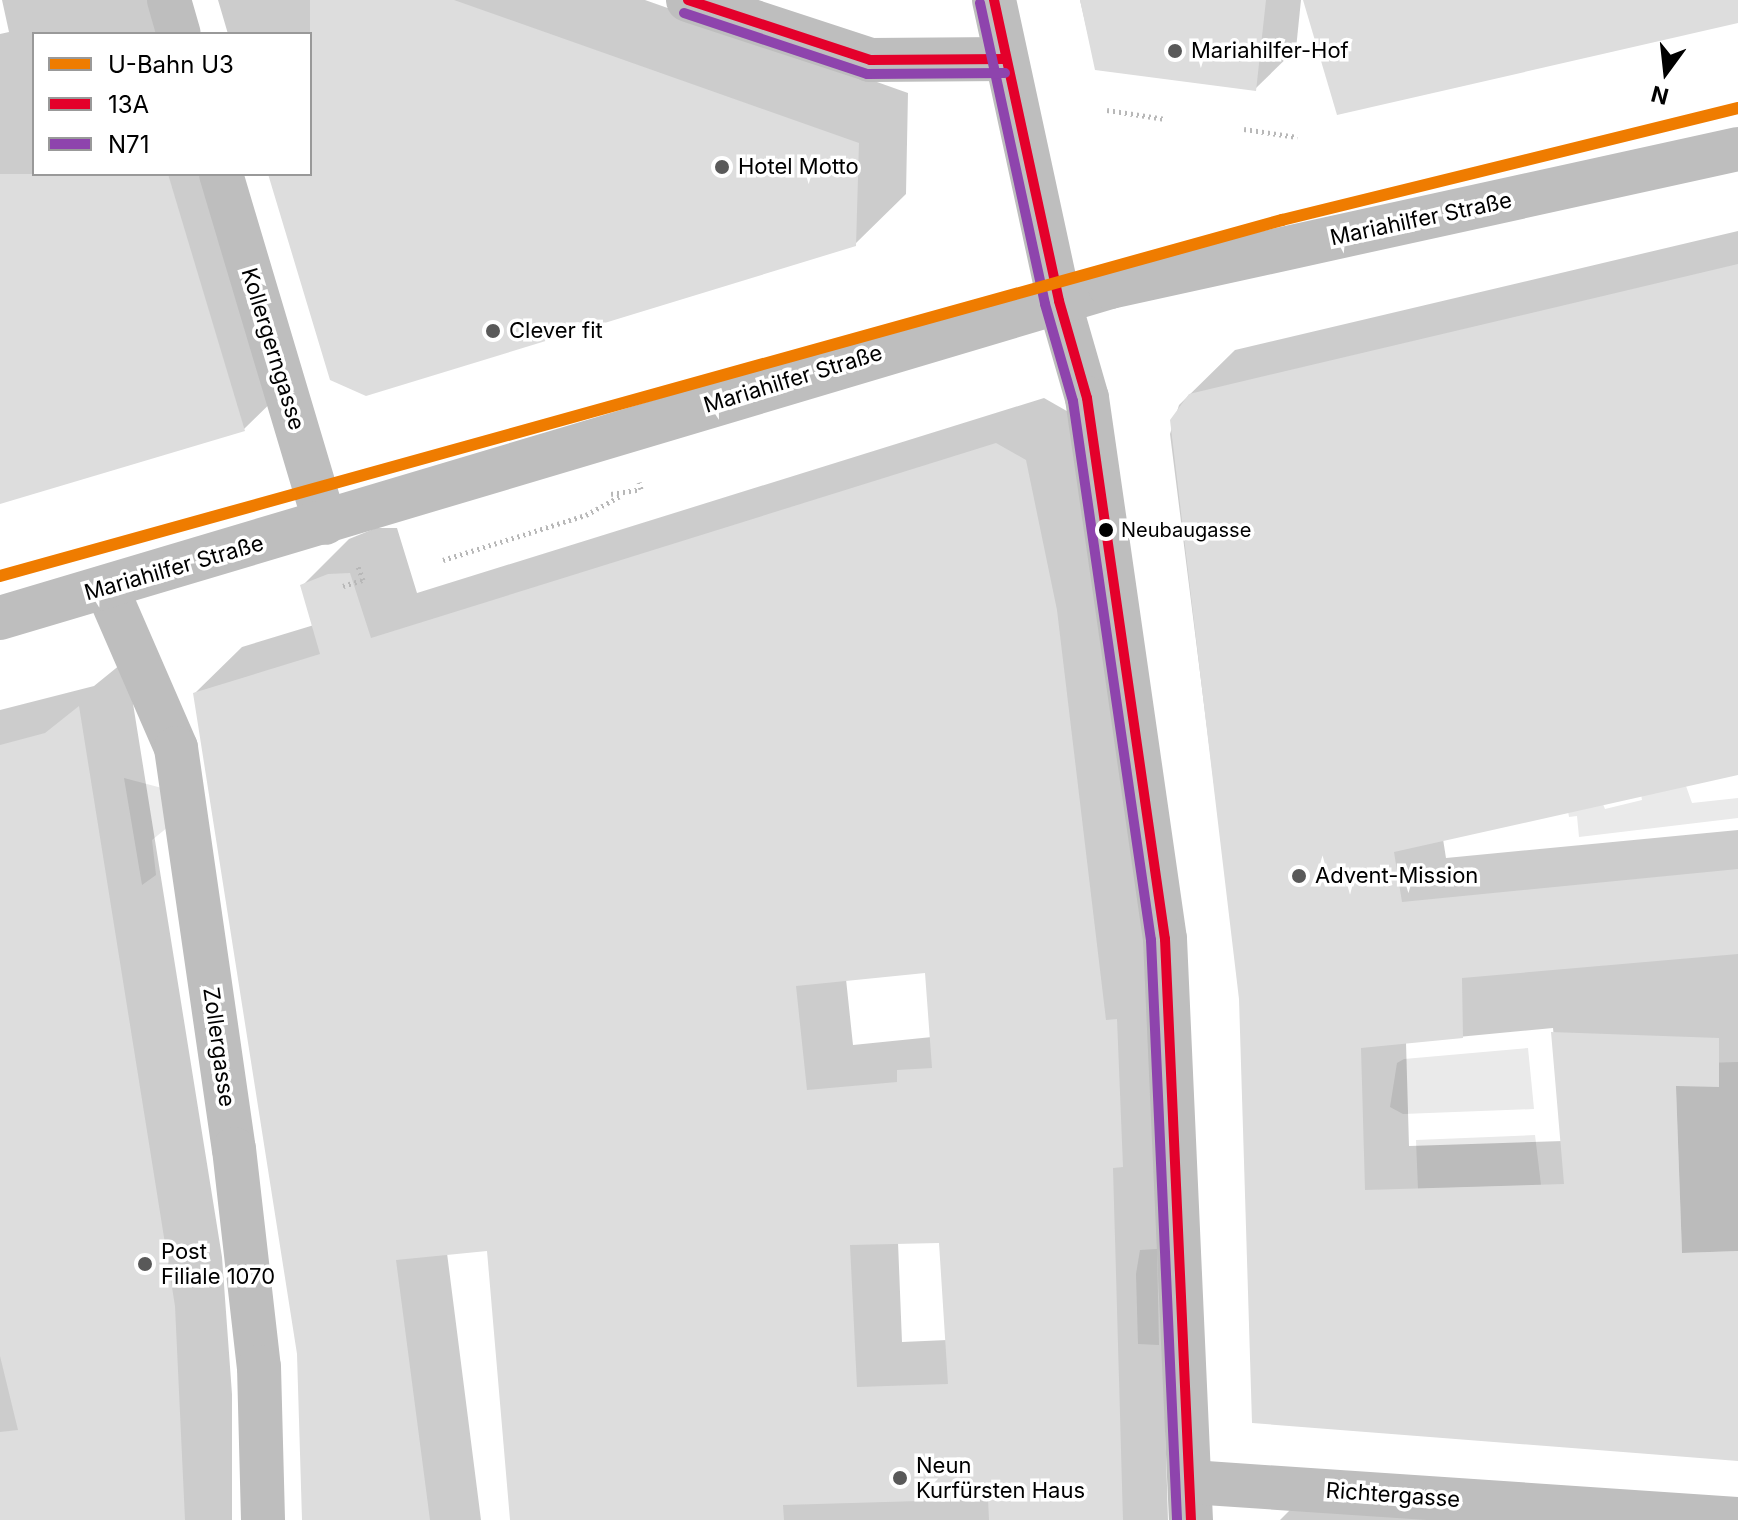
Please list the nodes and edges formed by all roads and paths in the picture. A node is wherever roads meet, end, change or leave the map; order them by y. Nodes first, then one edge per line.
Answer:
1 (169, 0) edge
2 (688, 0) edge
3 (994, 0) edge
4 (178, 32) edge
5 (1005, 59) junction
6 (1107, 110) dead end
7 (1165, 119) dead end
8 (1244, 129) dead end
9 (1297, 137) dead end
10 (1738, 149) edge
11 (222, 176) edge
12 (1059, 301) junction
13 (625, 493) dead end
14 (325, 523) junction
15 (443, 560) dead end
16 (363, 580) dead end
17 (343, 586) dead end
18 (107, 589) junction
19 (0, 618) edge
20 (1191, 1501) edge
21 (1738, 1519) edge
22 (263, 1520) edge

1 - 4 street
2 - 5 street
3 - 5 street
5 - 12 street
6 - 7 path
8 - 9 path
10 - 12 street, Mariahilfer Straße
11 - 14 street, Kollergerngasse
12 - 14 street, Mariahilfer Straße
12 - 20 street
13 - 15 path
14 - 18 street, Mariahilfer Straße
16 - 17 path
18 - 19 street, Mariahilfer Straße
18 - 22 street, Zollergasse
20 - 21 street, Richtergasse

